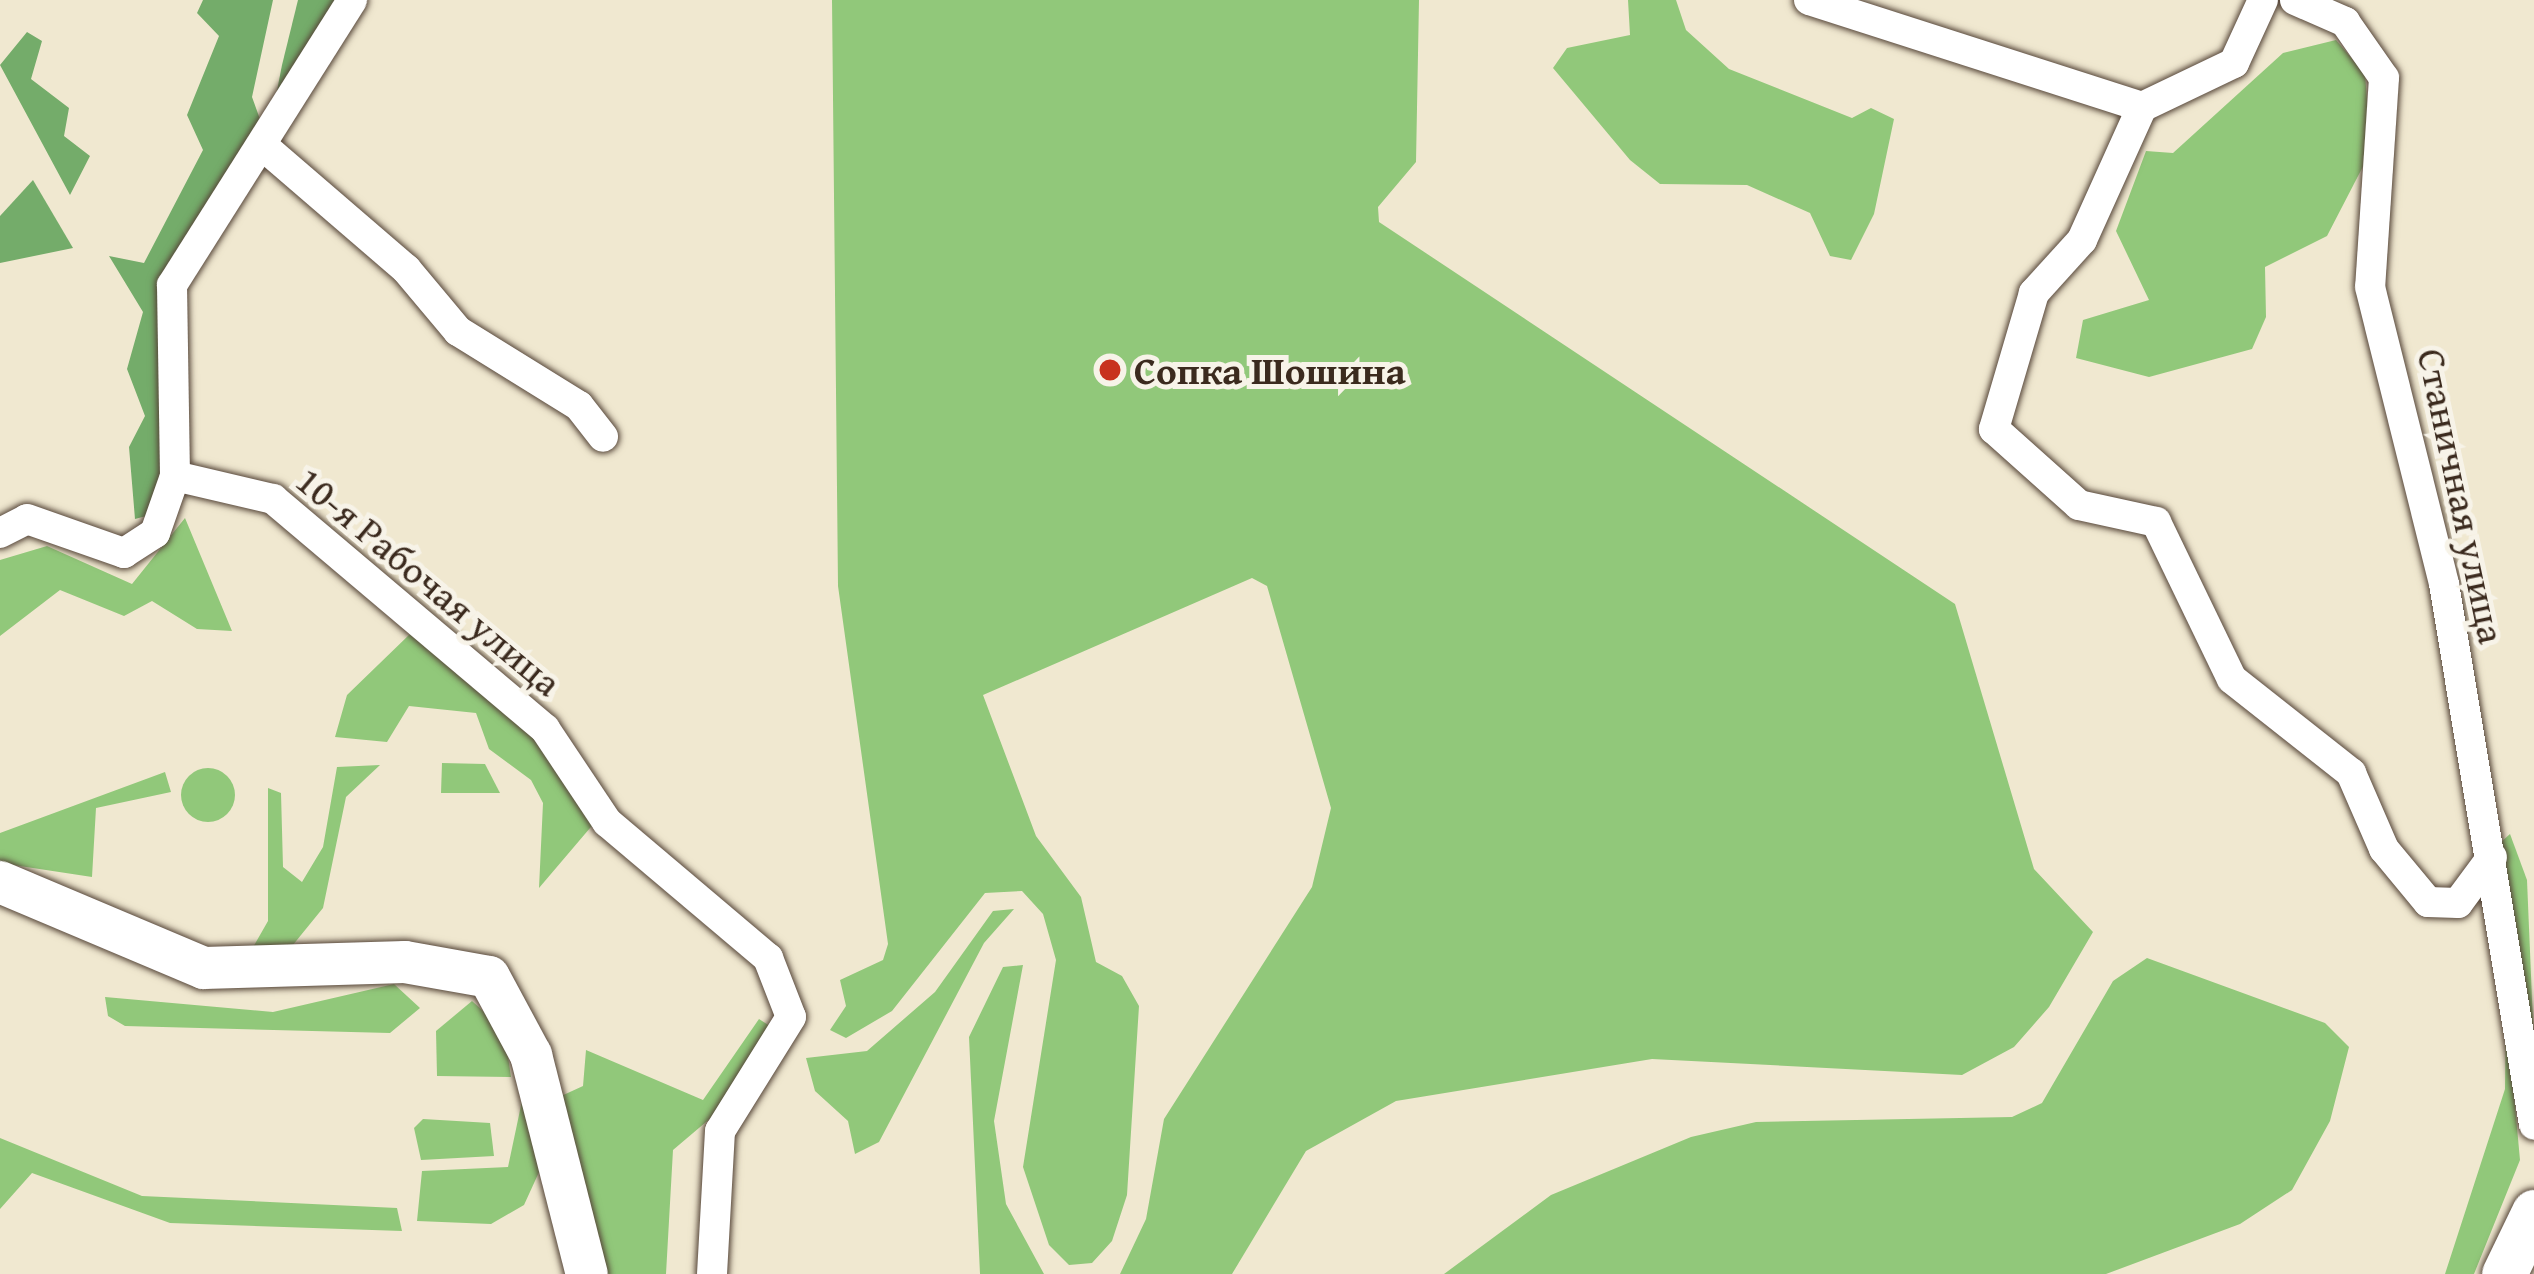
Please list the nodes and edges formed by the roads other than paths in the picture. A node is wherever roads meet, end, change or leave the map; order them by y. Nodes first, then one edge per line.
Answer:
1 (352, 0) edge
2 (1809, 0) edge
3 (2264, 0) edge
4 (2295, 0) edge
5 (2142, 107) junction
6 (263, 146) junction
7 (603, 437) dead end
8 (176, 476) junction
9 (0, 533) edge
10 (2492, 857) junction
11 (0, 882) edge
12 (2534, 1125) edge
13 (2534, 1212) edge
14 (587, 1274) edge
15 (712, 1274) edge
16 (2504, 1274) edge

1 - 6 street
2 - 5 street
3 - 5 street
4 - 10 street, Станичная улица
5 - 10 street
6 - 7 street
6 - 8 street
8 - 9 street
8 - 15 street, 10-я Рабочая улица
10 - 12 street, Станичная улица
11 - 14 main road
13 - 16 main road

